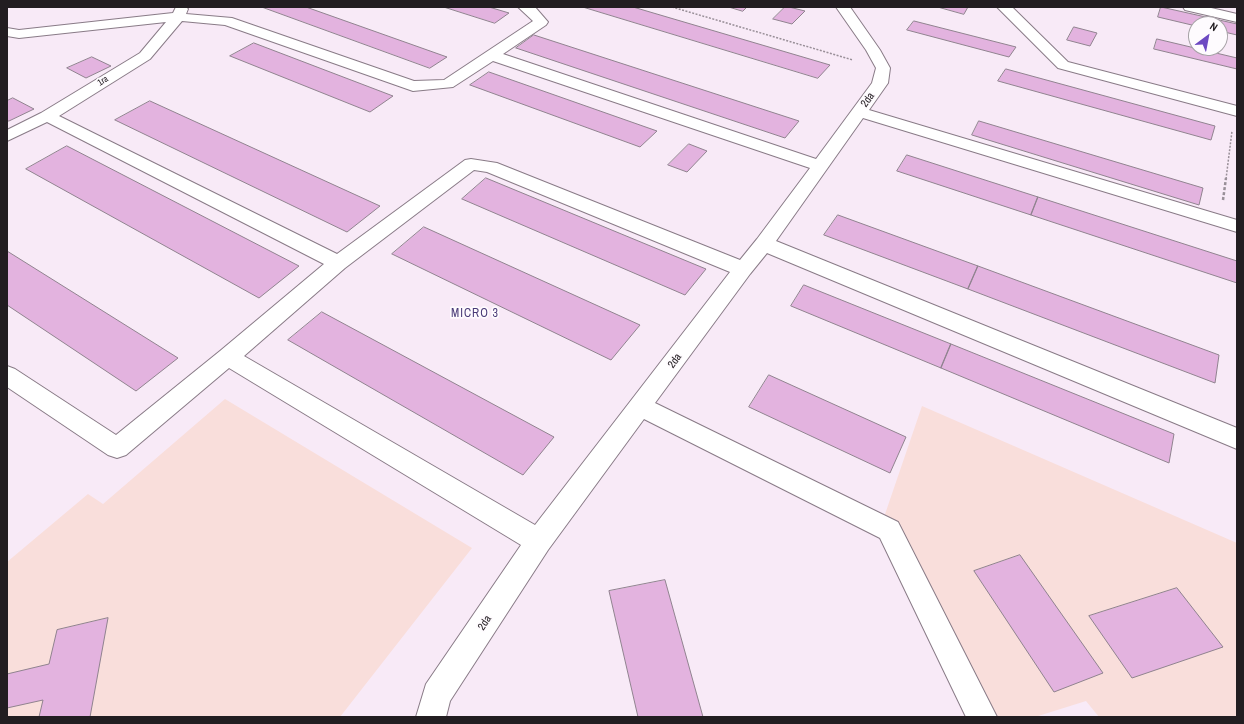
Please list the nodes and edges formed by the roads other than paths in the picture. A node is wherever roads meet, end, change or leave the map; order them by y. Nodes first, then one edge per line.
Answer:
1 (525, 7) edge
2 (843, 7) edge
3 (1004, 7) edge
4 (1190, 7) edge
5 (180, 12) edge
6 (1237, 18) edge
7 (7, 32) edge
8 (491, 55) junction
9 (1236, 111) edge
10 (859, 112) junction
11 (48, 116) junction
12 (7, 136) edge
13 (820, 166) junction
14 (1237, 226) edge
15 (764, 244) junction
16 (338, 264) junction
17 (743, 269) junction
18 (228, 357) junction
19 (7, 375) edge
20 (641, 407) junction
21 (1237, 439) edge
22 (539, 541) junction
23 (431, 717) edge
24 (982, 717) edge

1 - 8 street
2 - 10 street, 2da
3 - 9 street
4 - 6 street
5 - 7 street
5 - 8 street
5 - 11 street, 1ra
8 - 13 street
10 - 13 street, 2da
10 - 14 street
11 - 12 street, 1ra
11 - 16 street
13 - 15 street, 2da
15 - 17 street, 2da
15 - 21 street
16 - 17 street
16 - 18 street
17 - 20 street, 2da
18 - 19 street
18 - 22 street
20 - 22 street, 2da
20 - 24 street
22 - 23 street, 2da

